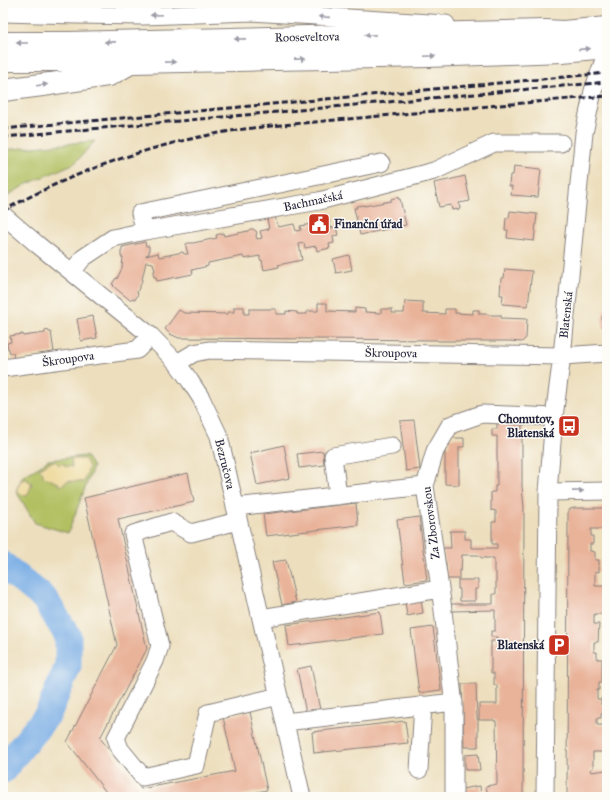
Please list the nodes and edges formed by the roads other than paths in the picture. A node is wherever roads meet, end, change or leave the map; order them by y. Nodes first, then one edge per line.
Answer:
1 (295, 3) edge
2 (251, 12) junction
3 (3, 13) edge
4 (607, 28) edge
5 (556, 38) junction
6 (3, 43) edge
7 (607, 47) edge
8 (607, 51) edge
9 (3, 60) edge
10 (131, 62) junction
11 (3, 90) edge
12 (561, 143) dead end
13 (381, 163) dead end
14 (313, 177) junction
15 (319, 202) junction
16 (3, 215) edge
17 (145, 231) junction
18 (72, 272) junction
19 (152, 336) junction
20 (607, 354) edge
21 (562, 356) junction
22 (177, 363) junction
23 (3, 368) edge
24 (554, 417) junction
25 (392, 446) dead end
26 (425, 486) junction
27 (607, 491) edge
28 (548, 492) junction
29 (338, 496) junction
30 (237, 514) junction
31 (440, 589) junction
32 (261, 618) junction
33 (279, 696) junction
34 (454, 702) junction
35 (423, 705) junction
36 (285, 722) junction
37 (419, 770) dead end
38 (302, 797) edge
39 (454, 797) edge
40 (545, 797) edge

1 - 2 street
2 -> 3 street
5 -> 2 street, Rooseveltova
4 - 5 highway
5 -> 6 highway, Rooseveltova
5 -> 7 highway
10 -> 5 highway
8 - 21 street, Blatenská
9 - 10 highway
11 -> 10 highway
12 - 15 street, Bachmačská
13 - 14 street
14 - 15 street
14 - 17 street
15 - 17 street, Bachmačská
16 - 18 street, Bezručova
17 - 18 street, Bachmačská
18 - 19 street, Bezručova
19 - 22 street, Bezručova
19 - 23 street, Škroupova
20 - 21 street, Škroupova
21 - 22 street, Škroupova
21 - 24 street, Blatenská
22 - 30 street, Bezručova
24 - 26 street, Za Zborovskou
24 - 28 street, Blatenská
25 - 29 street
26 - 29 street
26 - 31 street, Za Zborovskou
28 -> 27 street
28 - 40 street, Blatenská
29 - 30 street
30 - 32 street, Bezručova
30 - 33 street
31 - 32 street
31 - 34 street, Za Zborovskou
32 - 33 street, Bezručova
33 - 36 street, Bezručova
34 - 35 street
34 - 39 street, Za Zborovskou
35 - 36 street
35 - 37 street
36 - 38 street, Bezručova

